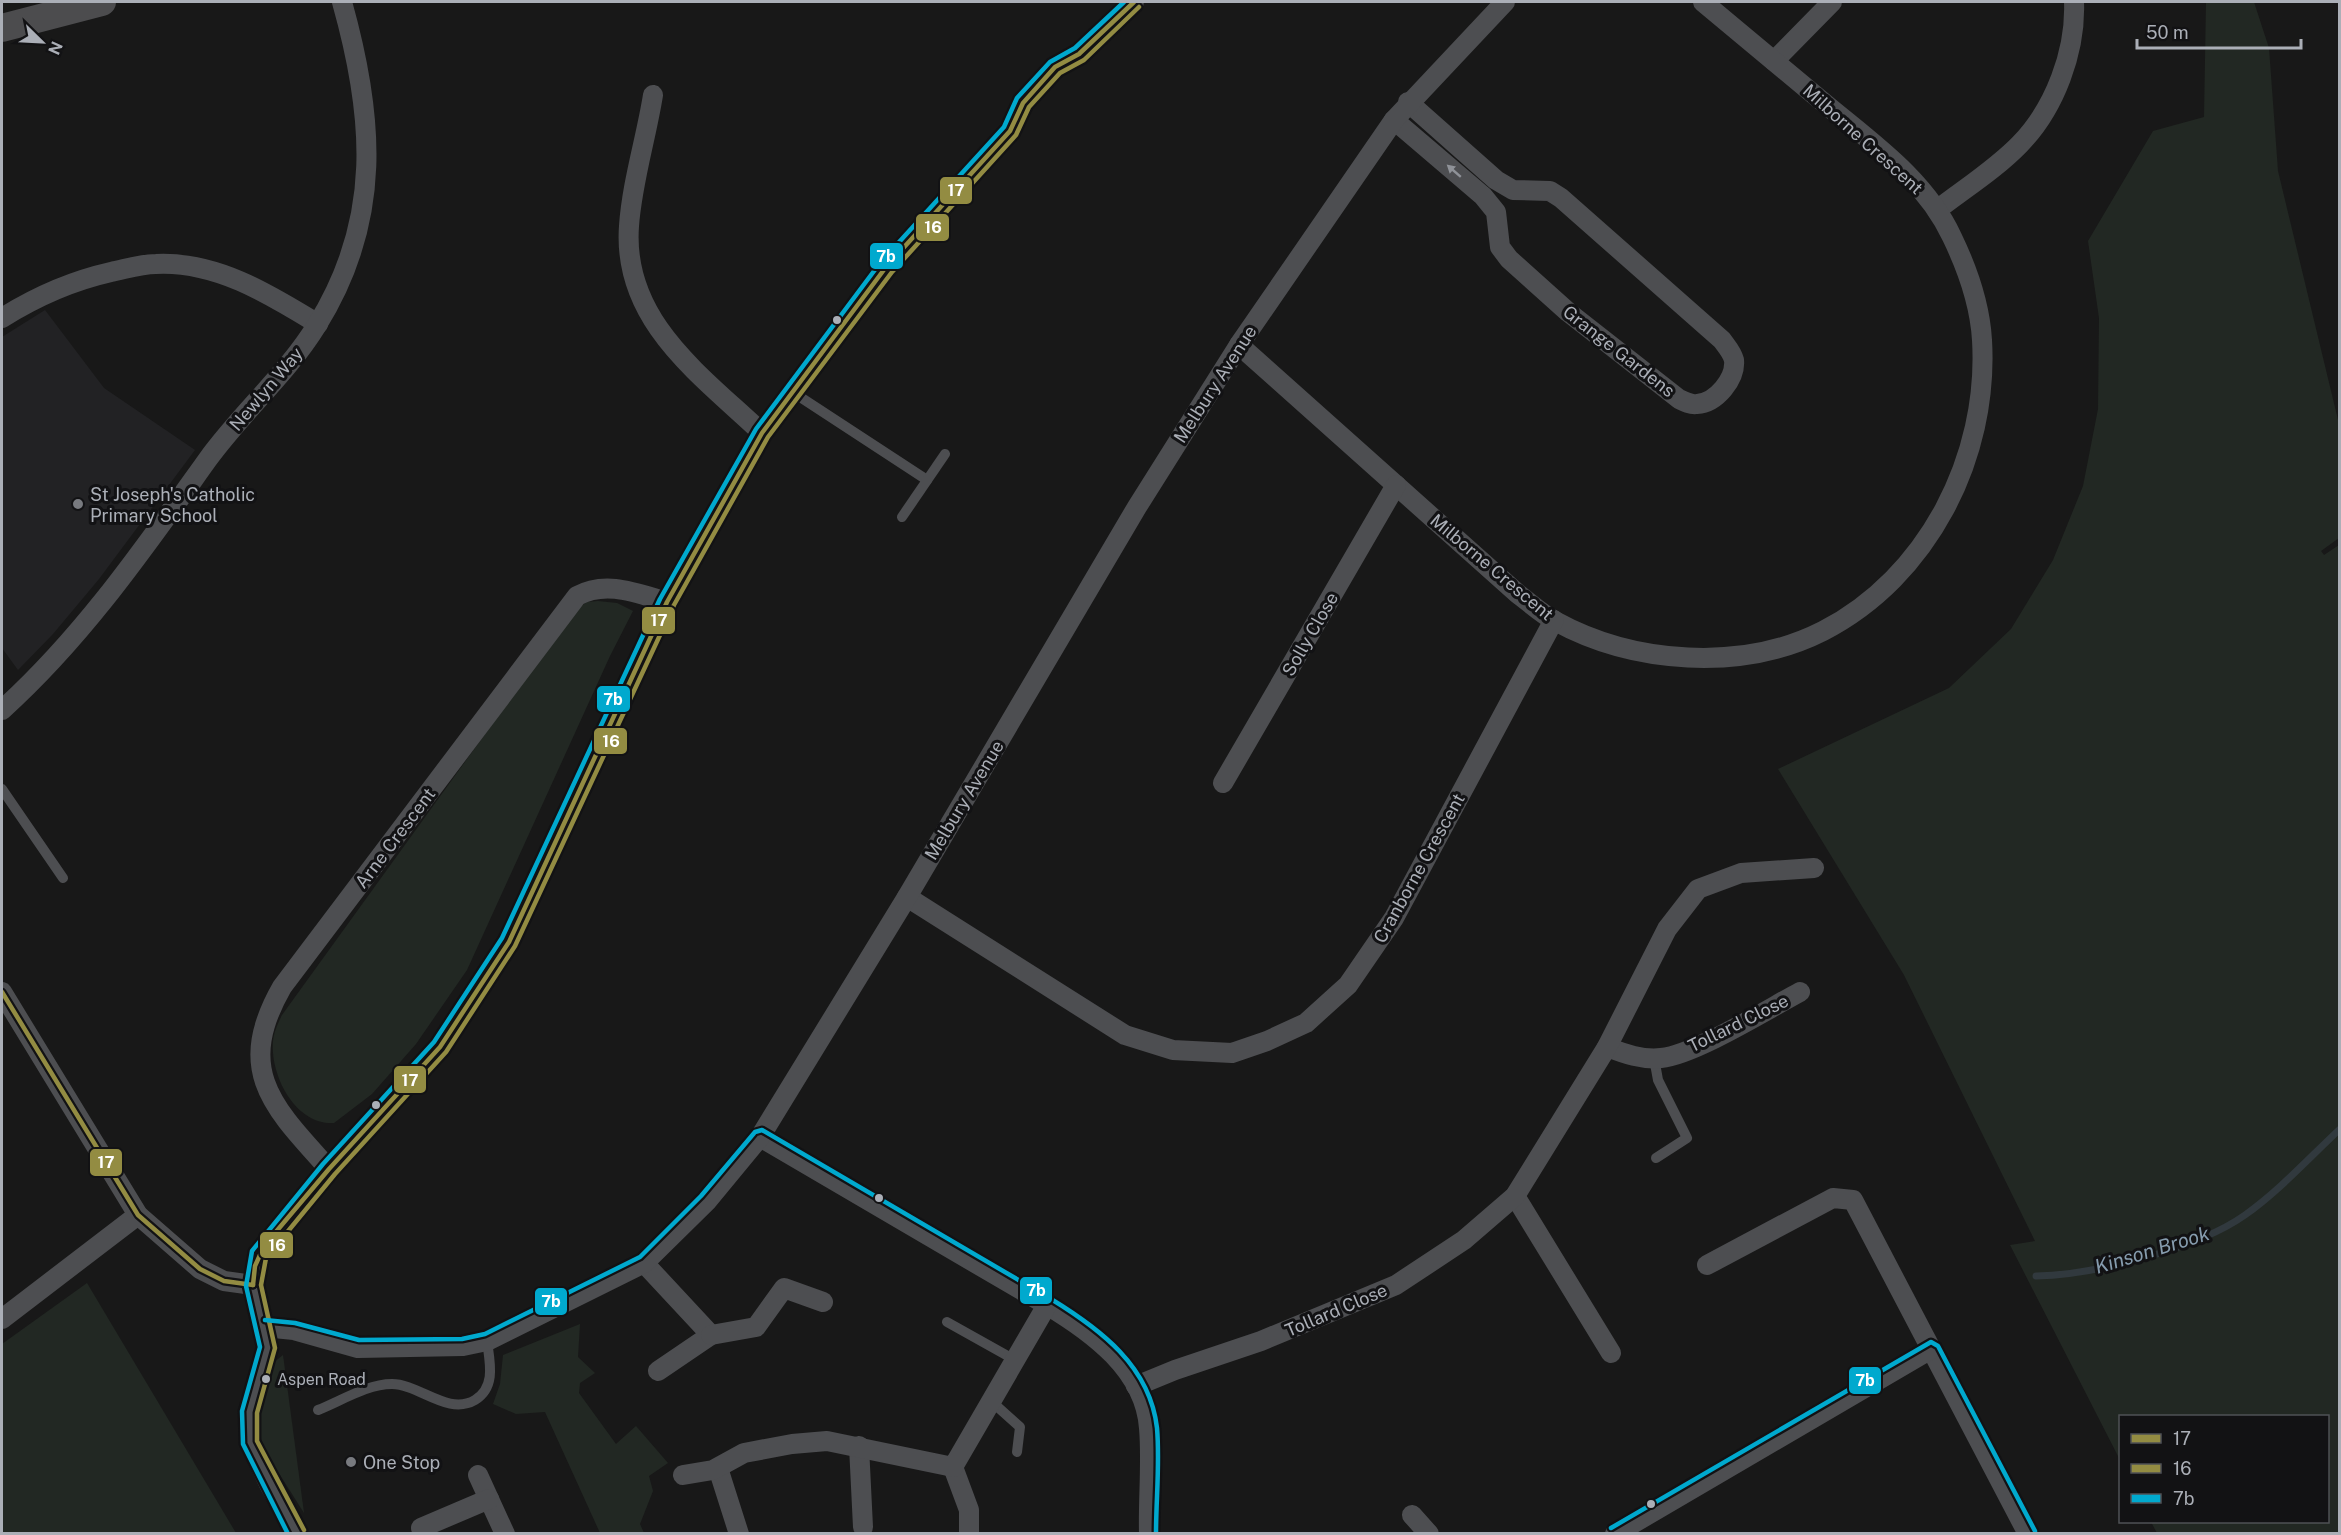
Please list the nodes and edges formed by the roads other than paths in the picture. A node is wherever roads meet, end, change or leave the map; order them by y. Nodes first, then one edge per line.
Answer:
1 (102, 2) edge
2 (342, 2) edge
3 (1134, 2) edge
4 (1505, 2) edge
5 (1703, 2) edge
6 (1832, 2) edge
7 (2074, 2) edge
8 (2, 28) edge
9 (1774, 61) junction
10 (653, 95) dead end
11 (1408, 102) junction
12 (1394, 120) junction
13 (1504, 201) junction
14 (1937, 210) junction
15 (2, 318) edge
16 (318, 324) junction
17 (1239, 345) junction
18 (794, 393) junction
19 (762, 433) junction
20 (945, 454) dead end
21 (927, 480) junction
22 (1396, 485) junction
23 (902, 517) dead end
24 (667, 602) junction
25 (1554, 620) junction
26 (2, 711) edge
27 (1223, 783) dead end
28 (2, 789) edge
29 (1814, 868) dead end
30 (63, 878) dead end
31 (907, 897) junction
32 (2, 992) edge
33 (1800, 992) dead end
34 (1607, 1047) junction
35 (1654, 1058) junction
36 (760, 1137) junction
37 (1656, 1158) dead end
38 (328, 1169) junction
39 (1515, 1196) junction
40 (138, 1215) junction
41 (644, 1263) junction
42 (1707, 1265) dead end
43 (253, 1285) junction
44 (823, 1302) dead end
45 (1047, 1305) junction
46 (2, 1319) edge
47 (947, 1322) dead end
48 (264, 1327) junction
49 (711, 1335) junction
50 (487, 1341) junction
51 (1931, 1349) junction
52 (1611, 1353) dead end
53 (1015, 1360) junction
54 (658, 1371) dead end
55 (1136, 1386) junction
56 (991, 1401) junction
57 (318, 1410) dead end
58 (859, 1446) junction
59 (1017, 1452) dead end
60 (953, 1467) junction
61 (718, 1468) junction
62 (478, 1475) dead end
63 (683, 1475) dead end
64 (489, 1499) junction
65 (1412, 1515) dead end
66 (863, 1527) dead end
67 (421, 1528) dead end
68 (297, 1533) edge
69 (505, 1533) edge
70 (739, 1533) edge
71 (969, 1533) edge
72 (1149, 1533) edge
73 (1429, 1533) edge
74 (1618, 1533) edge
75 (2028, 1533) edge

1 - 8 street
2 - 16 street, Newlyn Way
3 - 18 street
4 - 11 street, Melbury Avenue
5 - 9 street, Milborne Crescent
6 - 9 street
7 - 14 street
9 - 14 street, Milborne Crescent
10 - 19 street
11 - 12 street, Melbury Avenue
11 - 13 street
13 -> 12 street
12 - 17 street, Melbury Avenue
13 - 13 street, Grange Gardens
14 - 25 street, Milborne Crescent
15 - 16 street
16 - 26 street, Newlyn Way
17 - 22 street, Milborne Crescent
17 - 31 street, Melbury Avenue
18 - 19 street
18 - 21 lane
19 - 24 street
20 - 21 lane
21 - 23 lane
22 - 25 street, Milborne Crescent
22 - 27 street, Solly Close
24 - 38 street
24 - 38 street, Arne Crescent
25 - 31 street, Cranborne Crescent
28 - 30 lane
29 - 34 street, Tollard Close
31 - 36 street, Melbury Avenue
32 - 40 street
33 - 35 street, Tollard Close
34 - 35 street, Tollard Close
34 - 39 street, Tollard Close
35 - 37 lane
36 - 41 street, Melbury Avenue
36 - 45 street
38 - 43 street
39 - 52 street
39 - 55 street, Tollard Close
40 - 43 street
40 - 46 street
41 - 49 street
41 - 50 street, Melbury Avenue
42 - 51 street
43 - 48 street
44 - 49 street
45 - 53 street
45 - 55 street
47 - 53 lane
48 - 50 street, Melbury Avenue
48 - 68 street
49 - 54 street
50 - 57 lane
51 - 74 street
51 - 75 street
53 - 56 street
55 - 72 street
56 - 59 lane
56 - 60 street
58 - 60 street
58 - 61 street
58 - 66 street
60 - 71 street
61 - 63 street
61 - 70 street
62 - 64 street
64 - 67 street
64 - 69 street
65 - 73 street

